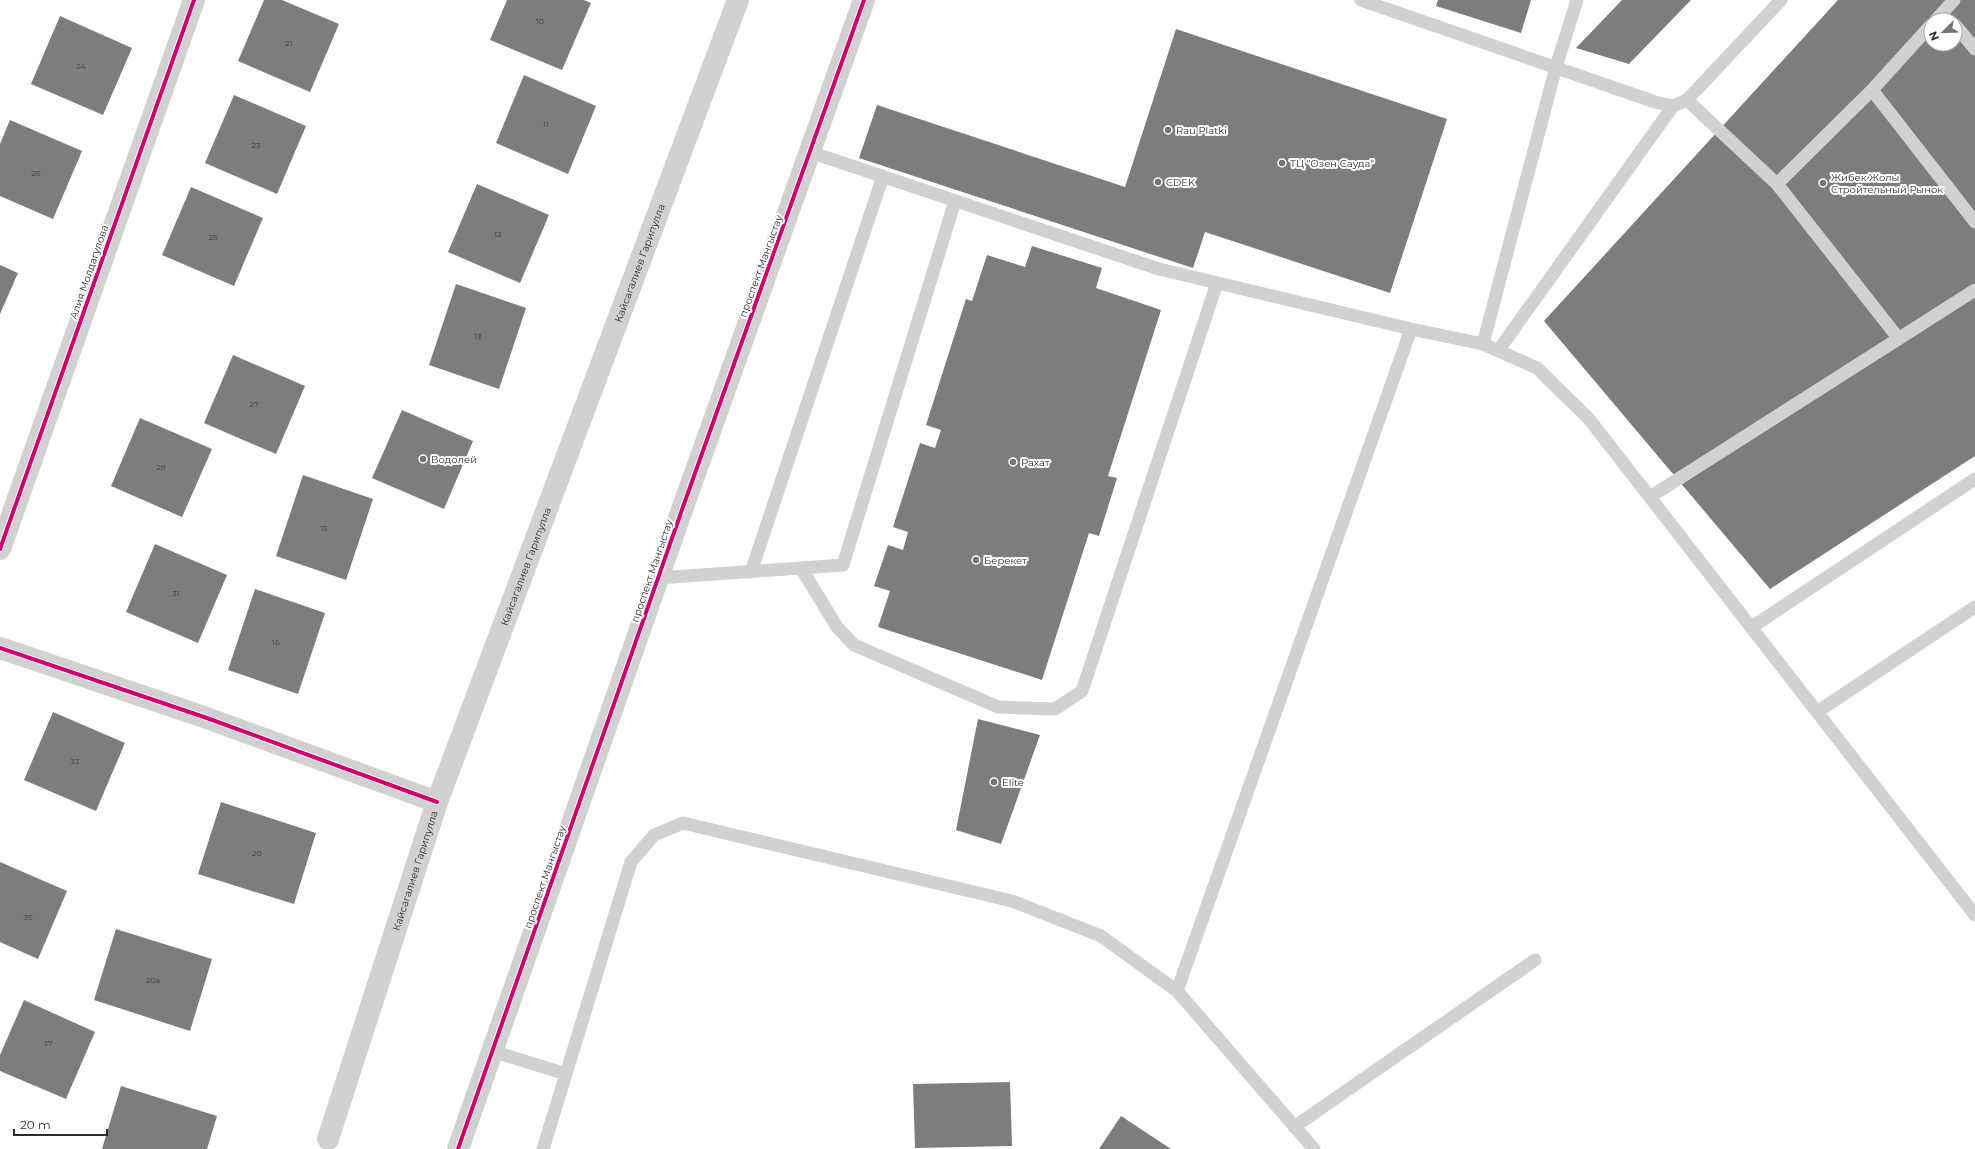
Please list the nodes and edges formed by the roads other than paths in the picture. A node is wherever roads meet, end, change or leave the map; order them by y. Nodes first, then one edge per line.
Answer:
1 (194, 0) edge
2 (738, 0) edge
3 (864, 0) edge
4 (1361, 0) edge
5 (1577, 0) edge
6 (1781, 0) edge
7 (1954, 0) edge
8 (1946, 12) edge
9 (1923, 34) edge
10 (1963, 35) edge
11 (1975, 49) edge
12 (1556, 67) junction
13 (1872, 90) junction
14 (1687, 100) junction
15 (1673, 106) junction
16 (810, 152) junction
17 (883, 176) junction
18 (1777, 184) junction
19 (955, 201) junction
20 (1975, 222) edge
21 (1217, 283) junction
22 (1975, 290) edge
23 (1411, 329) junction
24 (1899, 339) junction
25 (1483, 344) junction
26 (1498, 351) junction
27 (1975, 479) edge
28 (1650, 498) junction
29 (0, 549) edge
30 (801, 568) junction
31 (751, 572) junction
32 (658, 578) junction
33 (1975, 607) edge
34 (1752, 627) junction
35 (0, 648) edge
36 (1817, 712) junction
37 (437, 802) junction
38 (1975, 915) edge
39 (1534, 960) dead end
40 (1177, 991) junction
41 (492, 1051) junction
42 (566, 1074) junction
43 (1294, 1127) junction
44 (328, 1139) dead end
45 (458, 1149) edge
46 (542, 1149) edge
47 (1314, 1149) edge

1 - 29 street, Алия Молдагулова
2 - 37 street, Кайсагалиев Гарипулла
3 - 16 street, проспект Мангыстау
4 - 12 lane
5 - 12 lane
6 - 14 lane
7 - 8 lane
9 - 13 lane
10 - 11 lane
12 - 15 lane
12 - 25 lane
13 - 18 lane
13 - 20 lane
14 - 15 lane
14 - 18 lane
15 - 26 lane
16 - 17 lane
16 - 32 street, проспект Мангыстау
17 - 19 lane
17 - 31 lane
18 - 24 lane
19 - 21 lane
19 - 30 lane
21 - 23 lane
21 - 30 lane
22 - 24 lane
23 - 25 lane
23 - 40 lane
24 - 28 lane
25 - 26 lane
26 - 28 lane
27 - 34 lane
28 - 34 lane
30 - 31 lane
31 - 32 lane
32 - 41 street, проспект Мангыстау
33 - 36 lane
34 - 36 lane
35 - 37 street
36 - 38 lane
37 - 44 street, Кайсагалиев Гарипулла
39 - 43 lane
40 - 42 lane
40 - 43 lane
41 - 42 lane
41 - 45 street, проспект Мангыстау
42 - 46 lane
43 - 47 lane

